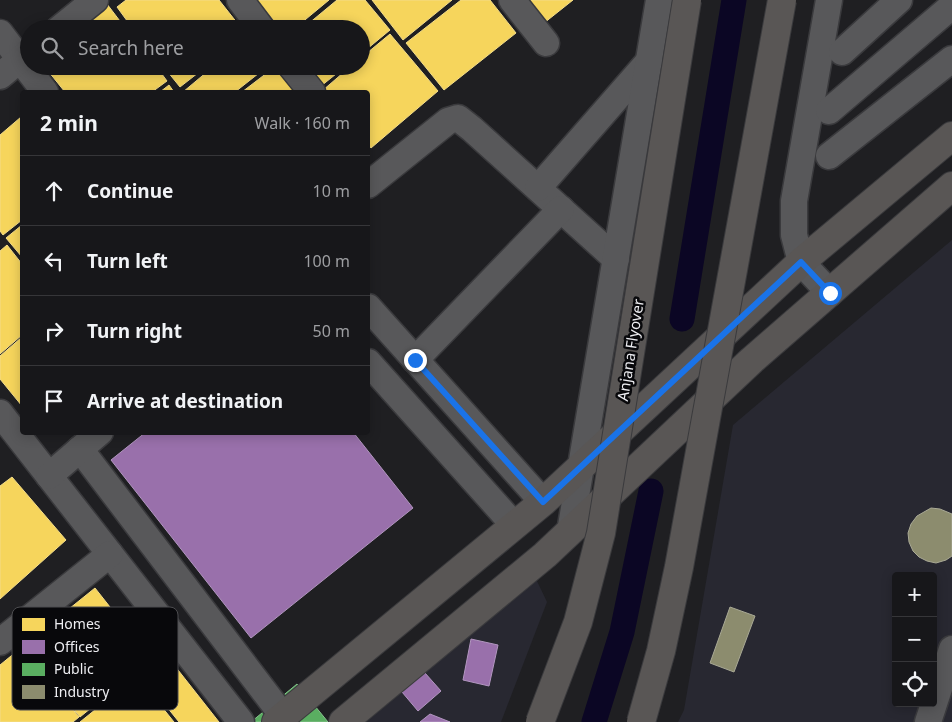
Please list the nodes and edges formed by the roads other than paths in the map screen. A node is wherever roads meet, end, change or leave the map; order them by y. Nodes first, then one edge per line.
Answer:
1 (95, 0) edge
2 (240, 0) edge
3 (512, 0) edge
4 (659, 0) edge
5 (687, 0) edge
6 (782, 0) edge
7 (829, 0) edge
8 (899, 0) edge
9 (952, 6) edge
10 (70, 20) edge
11 (255, 20) edge
12 (0, 33) edge
13 (546, 43) dead end
14 (842, 52) dead end
15 (952, 59) edge
16 (649, 61) junction
17 (16, 63) edge
18 (28, 75) edge
19 (298, 75) edge
20 (44, 90) edge
21 (310, 90) edge
22 (829, 111) dead end
23 (952, 136) edge
24 (829, 156) dead end
25 (371, 175) edge
26 (952, 186) edge
27 (538, 188) junction
28 (561, 209) junction
29 (616, 259) junction
30 (801, 262) junction
31 (830, 293) junction
32 (370, 309) edge
33 (415, 360) junction
34 (370, 364) edge
35 (0, 413) edge
36 (96, 435) edge
37 (80, 449) junction
38 (580, 467) junction
39 (50, 476) junction
40 (543, 502) junction
41 (514, 525) junction
42 (570, 532) junction
43 (110, 554) junction
44 (44, 607) edge
45 (151, 607) edge
46 (12, 632) edge
47 (178, 641) edge
48 (0, 642) edge
49 (952, 649) edge
50 (279, 719) edge
51 (241, 722) edge
52 (343, 722) edge
53 (540, 722) edge
54 (641, 722) edge
55 (928, 722) edge

1 - 10 street
2 - 11 street
3 - 13 street
4 - 16 street
5 - 53 main road, Anjana Flyover, bridge
6 - 54 main road, bridge
7 - 30 street
8 - 14 street
9 - 22 street
12 - 17 street
15 - 24 street
16 - 27 street
16 - 29 street
18 - 20 street
19 - 21 street
23 - 30 main road
25 - 27 street
26 - 31 main road
27 - 28 street
28 - 29 street
28 - 33 street
29 - 38 street
30 - 31 street
30 - 38 main road
31 - 42 main road
32 - 33 street
33 - 40 street
34 - 41 street
35 - 39 street
36 - 37 street
37 - 39 street
37 - 50 street
38 - 40 main road
38 - 42 street
39 - 43 street
40 - 41 main road
41 - 50 main road
42 - 52 main road
43 - 44 street
43 - 45 street
46 - 48 street
47 - 51 street
49 - 55 street

